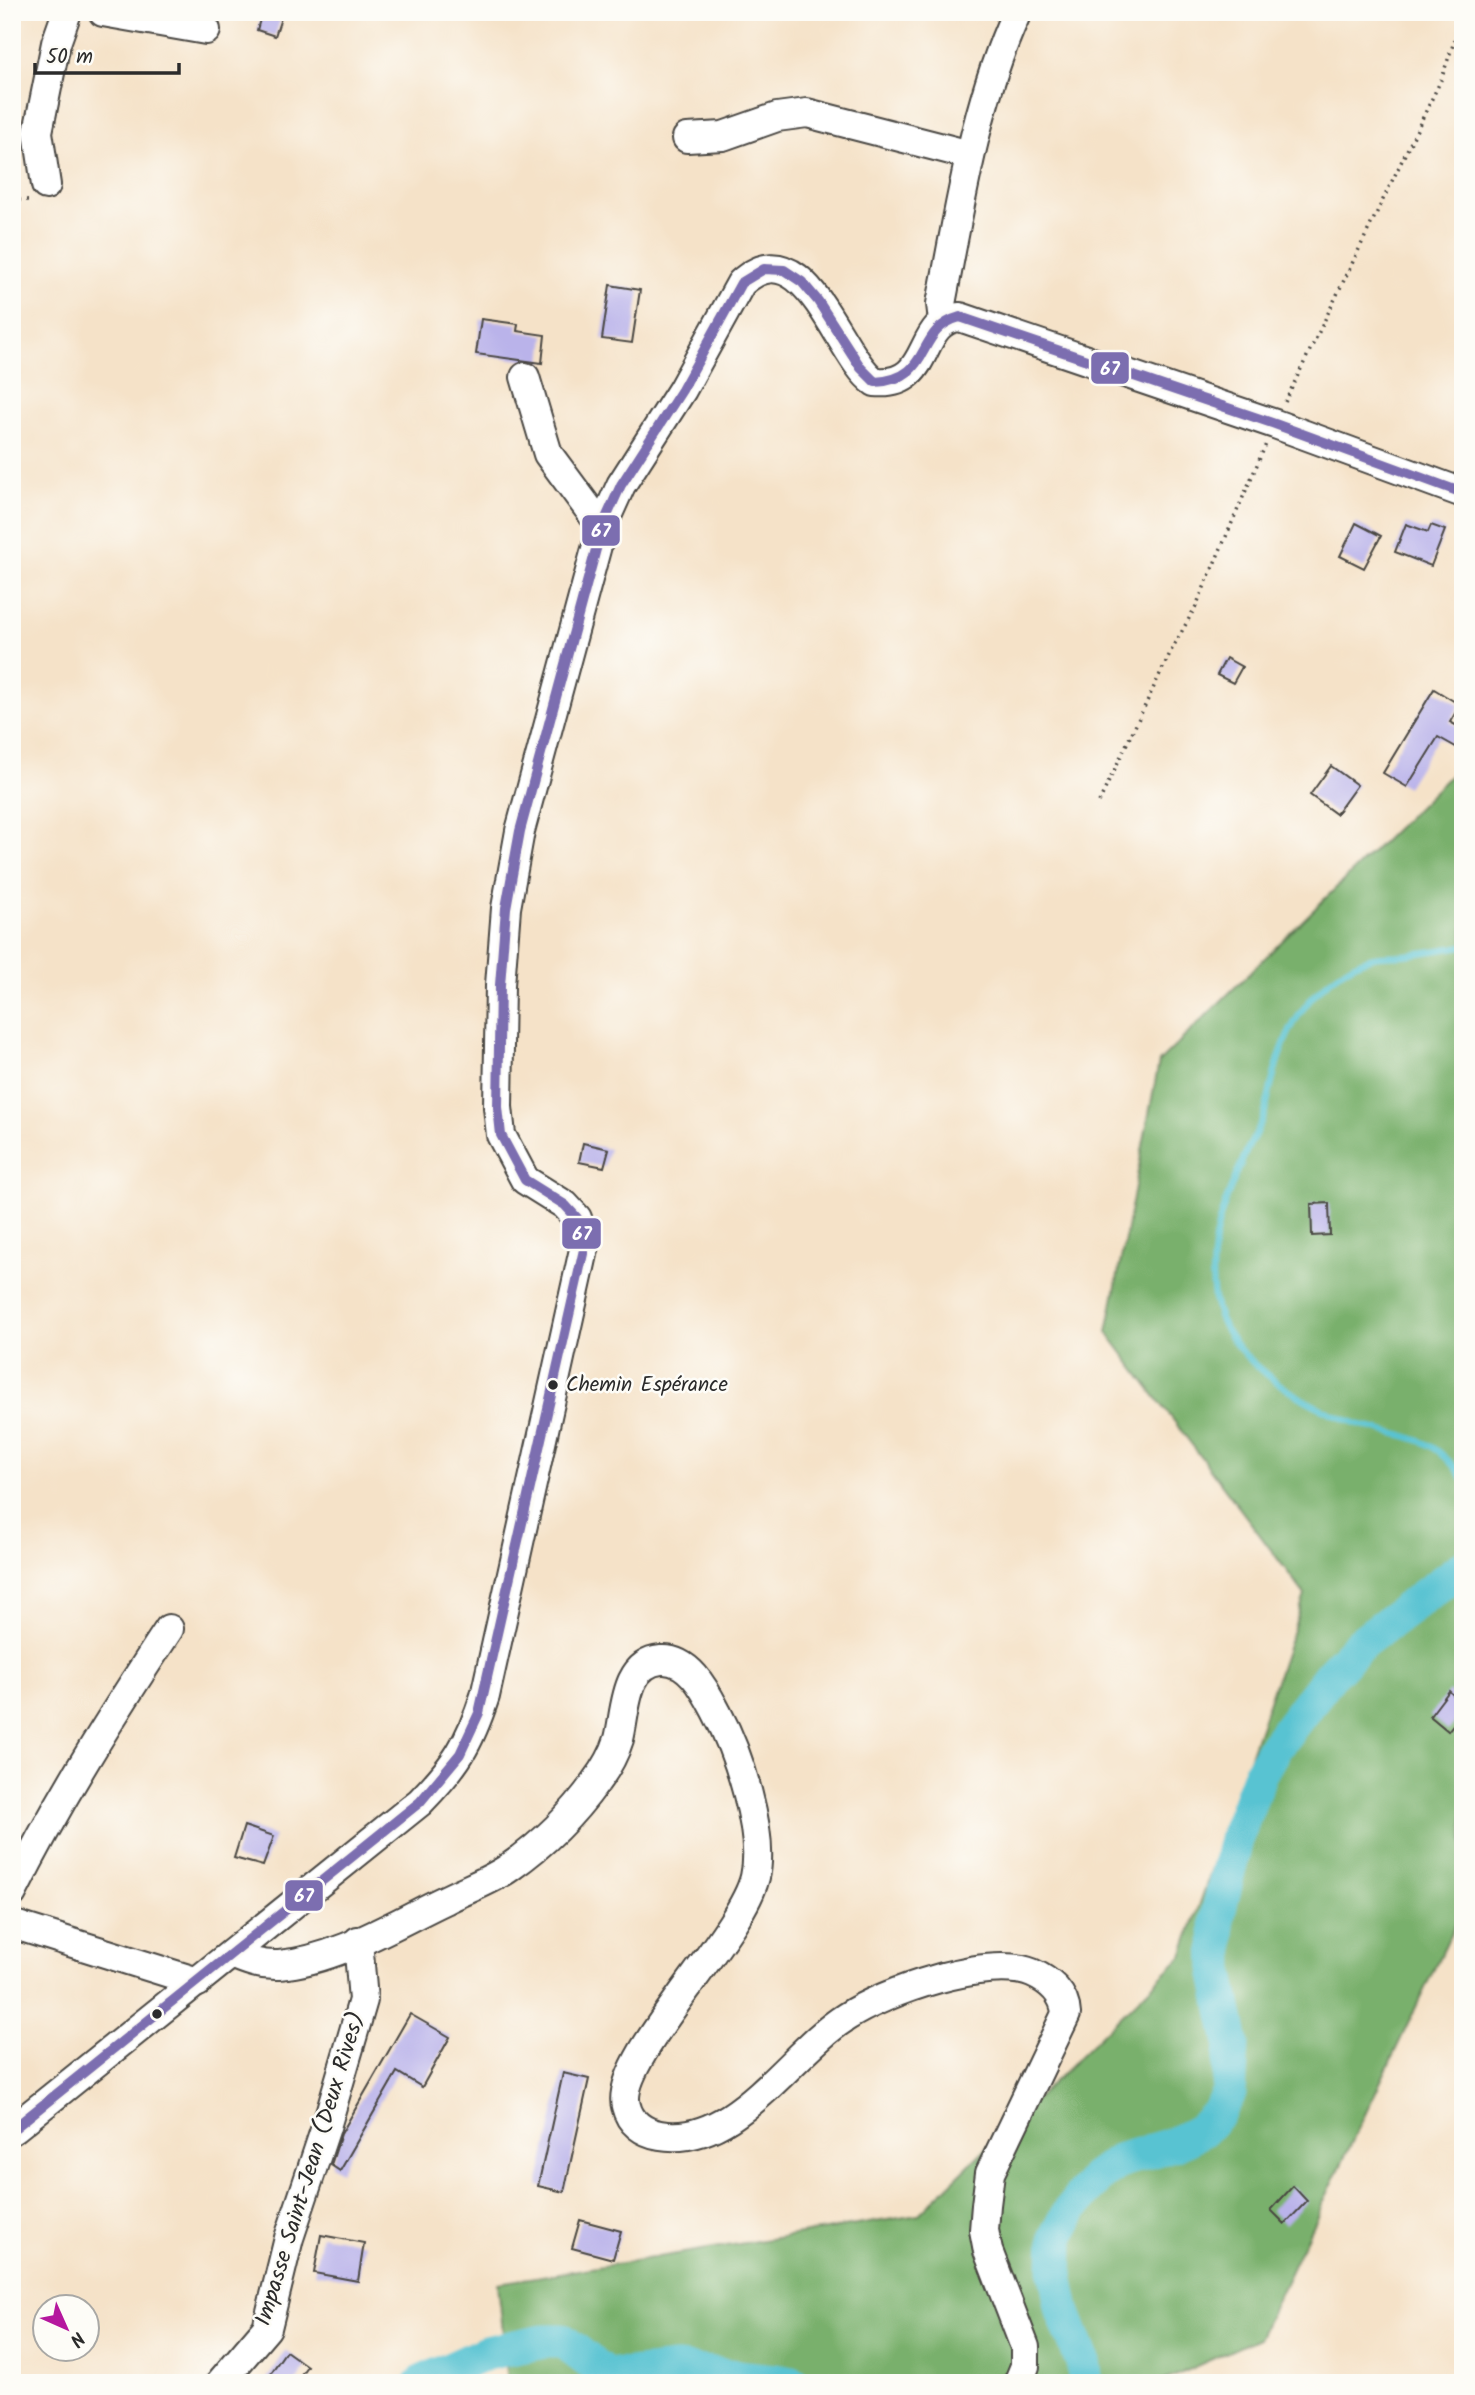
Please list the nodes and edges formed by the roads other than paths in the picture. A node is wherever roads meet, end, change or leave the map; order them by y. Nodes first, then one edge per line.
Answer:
1 (67, 12) edge
2 (103, 12) edge
3 (1017, 12) edge
4 (206, 30) dead end
5 (687, 138) dead end
6 (970, 155) junction
7 (46, 185) dead end
8 (943, 321) junction
9 (524, 377) dead end
10 (1463, 493) edge
11 (602, 527) junction
12 (169, 1629) dead end
13 (12, 1894) edge
14 (12, 1924) edge
15 (358, 1941) junction
16 (232, 1954) junction
17 (198, 1982) junction
18 (12, 2130) edge
19 (220, 2383) edge
20 (1017, 2383) edge

1 - 7 street
2 - 4 street
3 - 6 street
5 - 6 street
6 - 8 street
8 - 10 street
8 - 11 street
9 - 11 street
11 - 16 street
12 - 13 street
14 - 17 street
15 - 16 street
15 - 19 street, Impasse Saint-Jean (Deux Rives)
15 - 20 street
16 - 17 street
17 - 18 street

